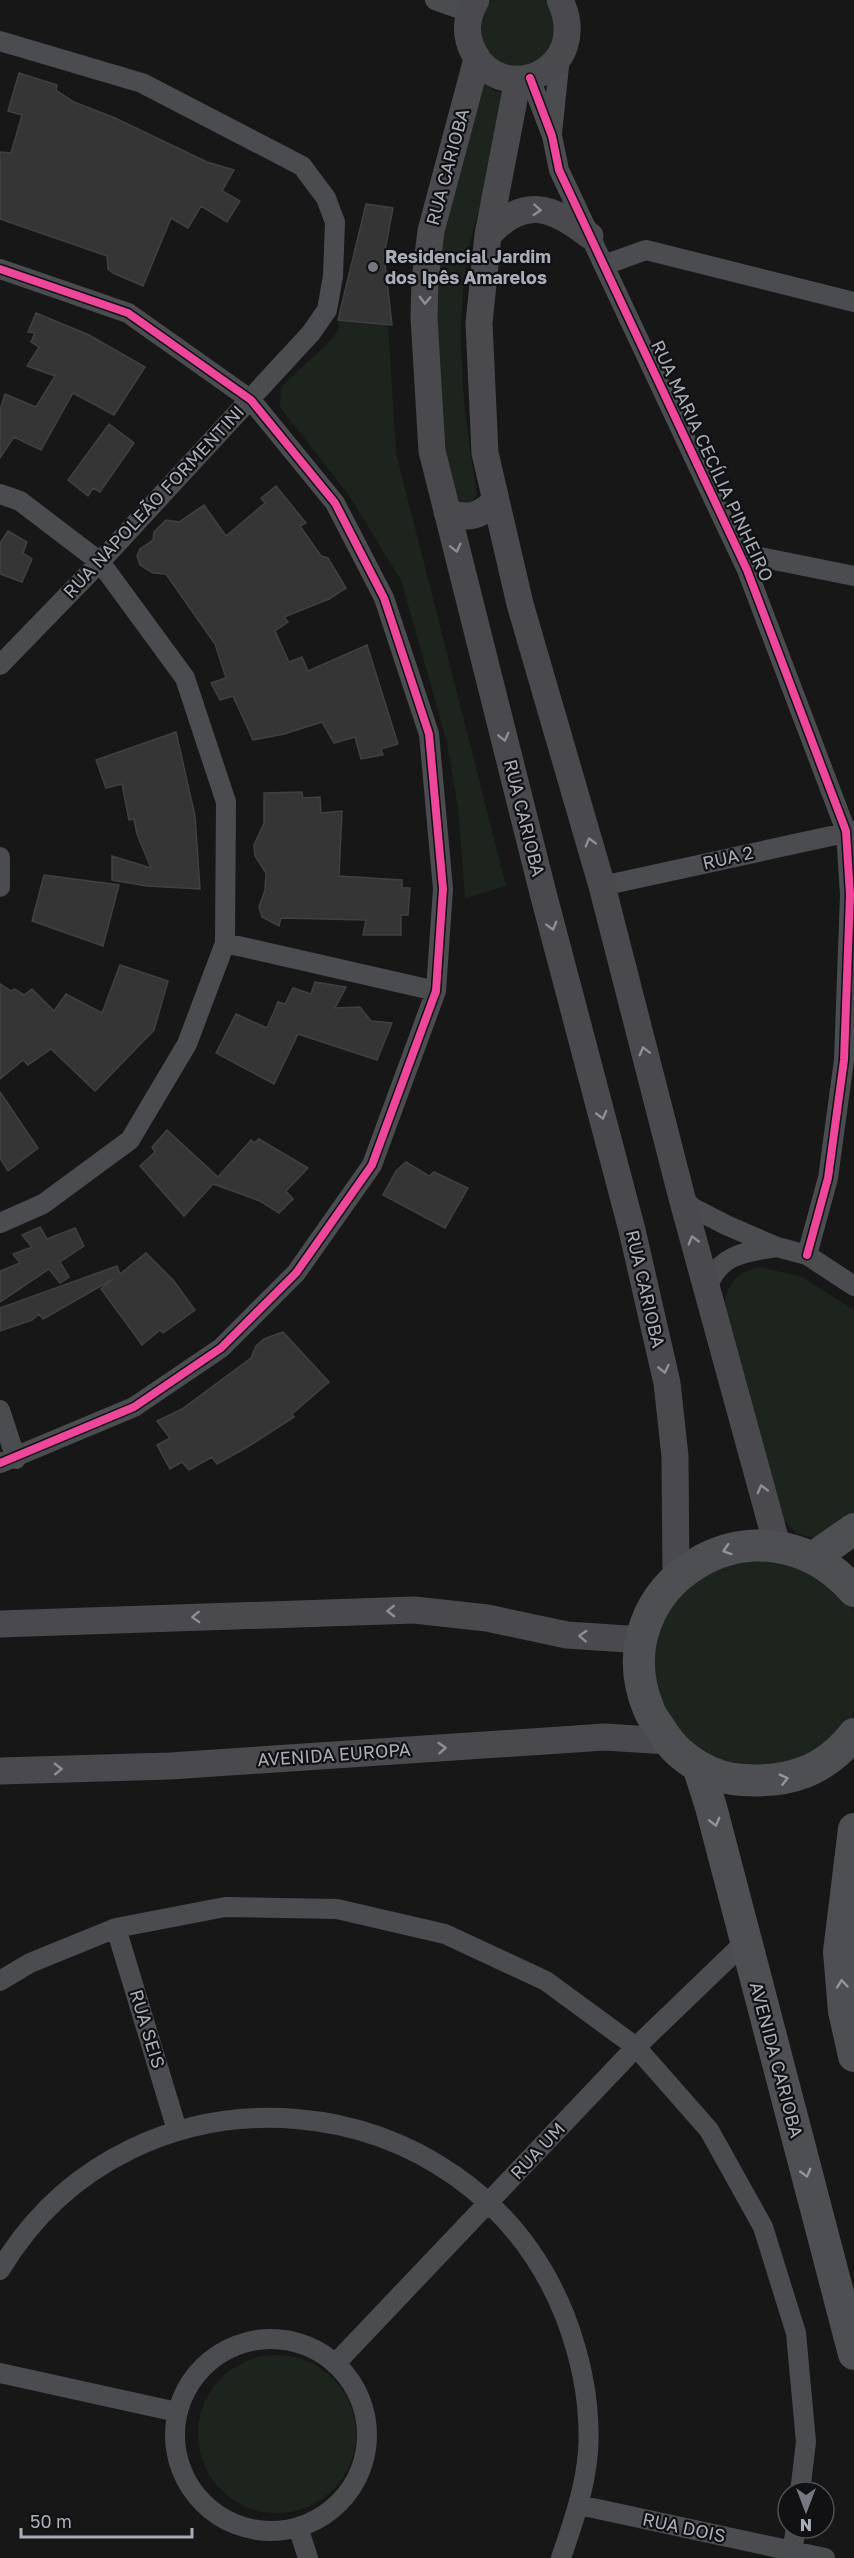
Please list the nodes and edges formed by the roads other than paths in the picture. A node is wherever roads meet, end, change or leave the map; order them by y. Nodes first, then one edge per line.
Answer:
1 (435, 0) edge
2 (567, 5) edge
3 (473, 6) edge
4 (0, 41) edge
5 (560, 57) junction
6 (477, 59) junction
7 (524, 78) junction
8 (552, 136) junction
9 (488, 235) junction
10 (590, 236) junction
11 (604, 265) junction
12 (0, 268) edge
13 (854, 302) edge
14 (251, 400) junction
15 (0, 494) edge
16 (496, 500) junction
17 (447, 512) junction
18 (740, 553) junction
19 (100, 562) junction
20 (854, 576) edge
21 (0, 665) edge
22 (850, 831) edge
23 (0, 857) edge
24 (603, 886) junction
25 (0, 887) edge
26 (225, 943) junction
27 (436, 991) junction
28 (682, 1198) junction
29 (0, 1223) edge
30 (777, 1247) junction
31 (807, 1255) junction
32 (854, 1286) edge
33 (707, 1288) junction
34 (0, 1410) edge
35 (8, 1461) edge
36 (854, 1530) edge
37 (777, 1545) junction
38 (813, 1557) junction
39 (676, 1577) junction
40 (854, 1591) edge
41 (0, 1624) edge
42 (642, 1640) junction
43 (854, 1734) edge
44 (668, 1741) junction
45 (698, 1766) junction
46 (0, 1771) edge
47 (854, 1829) edge
48 (116, 1928) junction
49 (745, 1942) junction
50 (0, 1981) edge
51 (636, 2047) junction
52 (854, 2055) edge
53 (177, 2130) junction
54 (489, 2202) junction
55 (0, 2270) edge
56 (854, 2355) edge
57 (335, 2364) junction
58 (0, 2373) edge
59 (177, 2412) junction
60 (801, 2480) edge
61 (579, 2505) junction
62 (298, 2527) junction
63 (794, 2540) edge
64 (792, 2555) edge
65 (308, 2558) edge
66 (561, 2558) edge
67 (825, 2558) edge

1 - 3 street
2 - 5 main road
3 - 6 main road
4 - 14 street, RUA NAPOLEÃO FORMENTINI
5 - 7 main road
5 - 8 street, RUA MARIA CECÍLIA PINHEIRO
6 - 7 main road
6 -> 17 main road, RUA CARIOBA
7 - 8 street, RUA MARIA CECÍLIA PINHEIRO
7 - 9 main road
8 - 10 street, RUA MARIA CECÍLIA PINHEIRO
9 -> 10 main road
9 - 16 main road
10 - 11 street, RUA MARIA CECÍLIA PINHEIRO
11 - 13 street
11 - 18 street, RUA MARIA CECÍLIA PINHEIRO
12 - 14 street
14 - 19 street, RUA NAPOLEÃO FORMENTINI
14 - 27 street
15 - 19 street
16 - 17 main road
24 -> 16 main road
17 -> 39 main road, RUA CARIOBA
18 - 20 street
18 - 22 street, RUA MARIA CECÍLIA PINHEIRO
19 - 21 street, RUA NAPOLEÃO FORMENTINI
19 - 26 street
22 - 24 street, RUA 2
22 - 31 street, RUA MARIA CECÍLIA PINHEIRO
23 - 25 street
28 -> 24 main road
26 - 27 street
26 - 29 street
27 - 35 street
28 - 30 street
33 -> 28 main road
30 - 31 street
30 - 33 street
31 - 32 street
37 -> 33 main road
34 - 35 street
36 - 38 main road
37 - 38 main road
37 -> 39 main road
38 - 40 main road
39 - 42 main road
42 -> 41 main road
42 - 44 main road
45 -> 43 main road
44 - 45 main road
46 -> 44 main road, AVENIDA EUROPA
45 -> 49 main road, AVENIDA CARIOBA
52 -> 47 main road
48 - 50 street
48 - 51 street
48 - 53 street, RUA SEIS
49 - 51 street, RUA UM
49 -> 56 main road, AVENIDA CARIOBA
51 - 54 street, RUA UM
51 - 60 street
53 - 54 street
53 - 55 street
54 - 57 street, RUA UM
54 - 61 street
57 - 59 street
57 - 62 street
58 - 59 street
59 - 62 street
61 - 64 street, RUA DOIS
61 - 66 street
62 - 65 street
63 - 64 street
64 - 67 street, RUA DOIS

